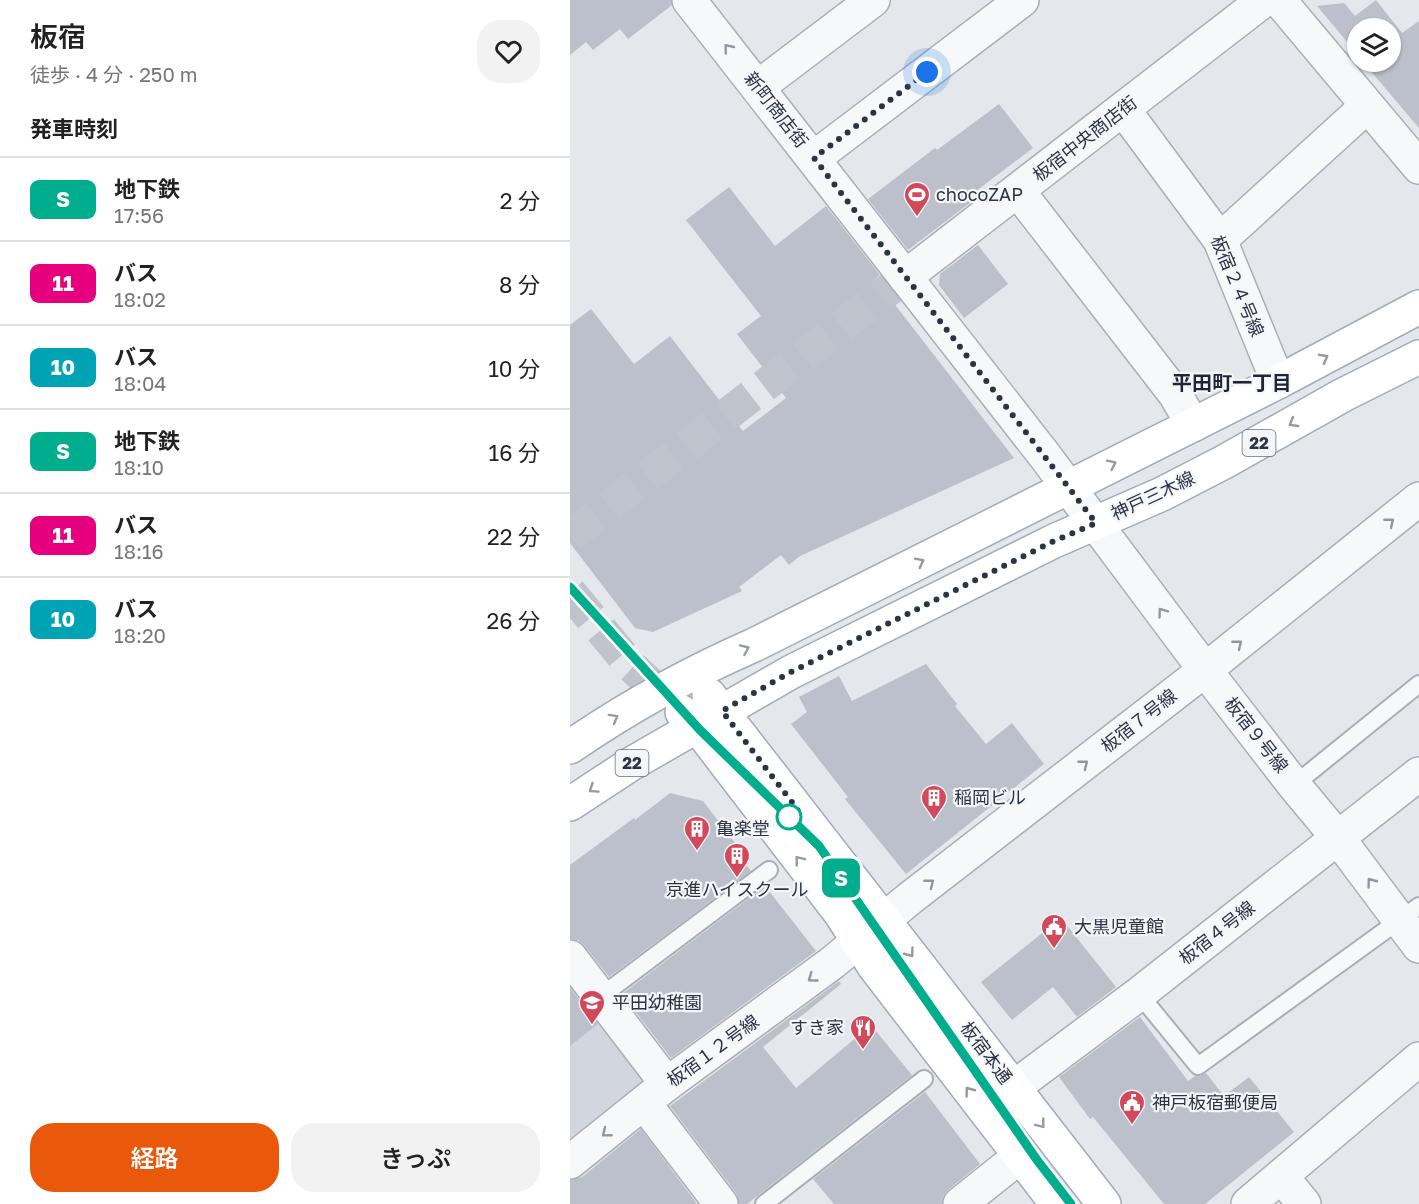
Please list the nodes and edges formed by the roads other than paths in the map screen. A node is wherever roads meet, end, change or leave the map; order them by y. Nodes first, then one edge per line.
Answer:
1 (689, 0) edge
2 (873, 0) edge
3 (1022, 0) edge
4 (1264, 0) edge
5 (1279, 0) edge
6 (758, 87) junction
7 (1367, 106) junction
8 (1123, 109) junction
9 (814, 158) junction
10 (1419, 167) edge
11 (1018, 191) junction
12 (1220, 240) junction
13 (905, 277) junction
14 (1419, 307) edge
15 (1419, 357) edge
16 (1278, 382) junction
17 (1193, 425) junction
18 (1068, 486) junction
19 (1419, 499) edge
20 (1096, 523) junction
21 (1205, 670) junction
22 (693, 675) junction
23 (1419, 684) edge
24 (660, 693) junction
25 (709, 718) junction
26 (570, 747) edge
27 (1419, 774) edge
28 (1294, 785) junction
29 (570, 804) edge
30 (1338, 838) junction
31 (769, 870) dead end
32 (884, 920) junction
33 (1413, 924) edge
34 (858, 942) junction
35 (570, 957) edge
36 (1139, 994) junction
37 (600, 998) junction
38 (1419, 1059) edge
39 (924, 1079) dead end
40 (1013, 1088) junction
41 (655, 1094) junction
42 (1019, 1157) junction
43 (570, 1162) edge
44 (1281, 1176) junction
45 (721, 1204) edge
46 (764, 1204) edge
47 (960, 1204) edge
48 (1057, 1204) edge
49 (1104, 1204) edge
50 (1248, 1204) edge
51 (1304, 1204) edge

6 -> 1 street, 新町商店街
2 - 6 street
3 - 9 street
4 - 8 street, 板宿中央商店街
5 - 7 street
6 - 9 street, 新町商店街
7 - 10 street
7 - 12 street
8 - 11 street, 板宿中央商店街
8 - 12 street, 板宿２４号線
9 - 13 street, 新町商店街
11 - 13 street, 板宿中央商店街
11 - 17 street
12 - 16 street, 板宿２４号線
13 - 18 street, 新町商店街
16 -> 14 main road, 22
15 -> 20 main road, 神戸三木線 / 22
16 - 17 main road, 22
18 -> 17 main road, 22
18 - 20 street, 板宿９号線
22 -> 18 main road, 22
21 -> 19 street, 板宿７号線
21 -> 20 street, 板宿９号線
20 - 25 main road, 神戸三木線 / 22
21 - 28 street, 板宿９号線
32 -> 21 street, 板宿７号線
22 - 24 main road, 22
22 - 25 main road, 板宿本通
23 - 28 lane
24 - 25 main road, 板宿本通
26 -> 24 main road, 22
25 -> 29 main road, 神戸三木線 / 22
25 - 32 main road, 板宿本通
34 -> 25 main road, 板宿本通
27 - 30 street, 板宿４号線
28 - 30 street, 板宿９号線
33 -> 30 street, 板宿９号線
30 - 36 street, 板宿４号線
31 - 37 lane
32 - 34 street, 板宿７号線
32 -> 40 main road, 板宿本通
33 - 36 lane
34 -> 41 street, 板宿１２号線
42 -> 34 main road, 板宿本通
35 - 37 street
36 - 40 street, 板宿４号線
37 - 41 street
38 - 44 street
39 - 46 lane
40 -> 49 main road, 板宿本通
41 -> 43 street, 板宿１２号線
41 - 45 street
42 - 47 street
42 - 48 main road, 板宿本通
44 - 50 street
44 - 51 street

